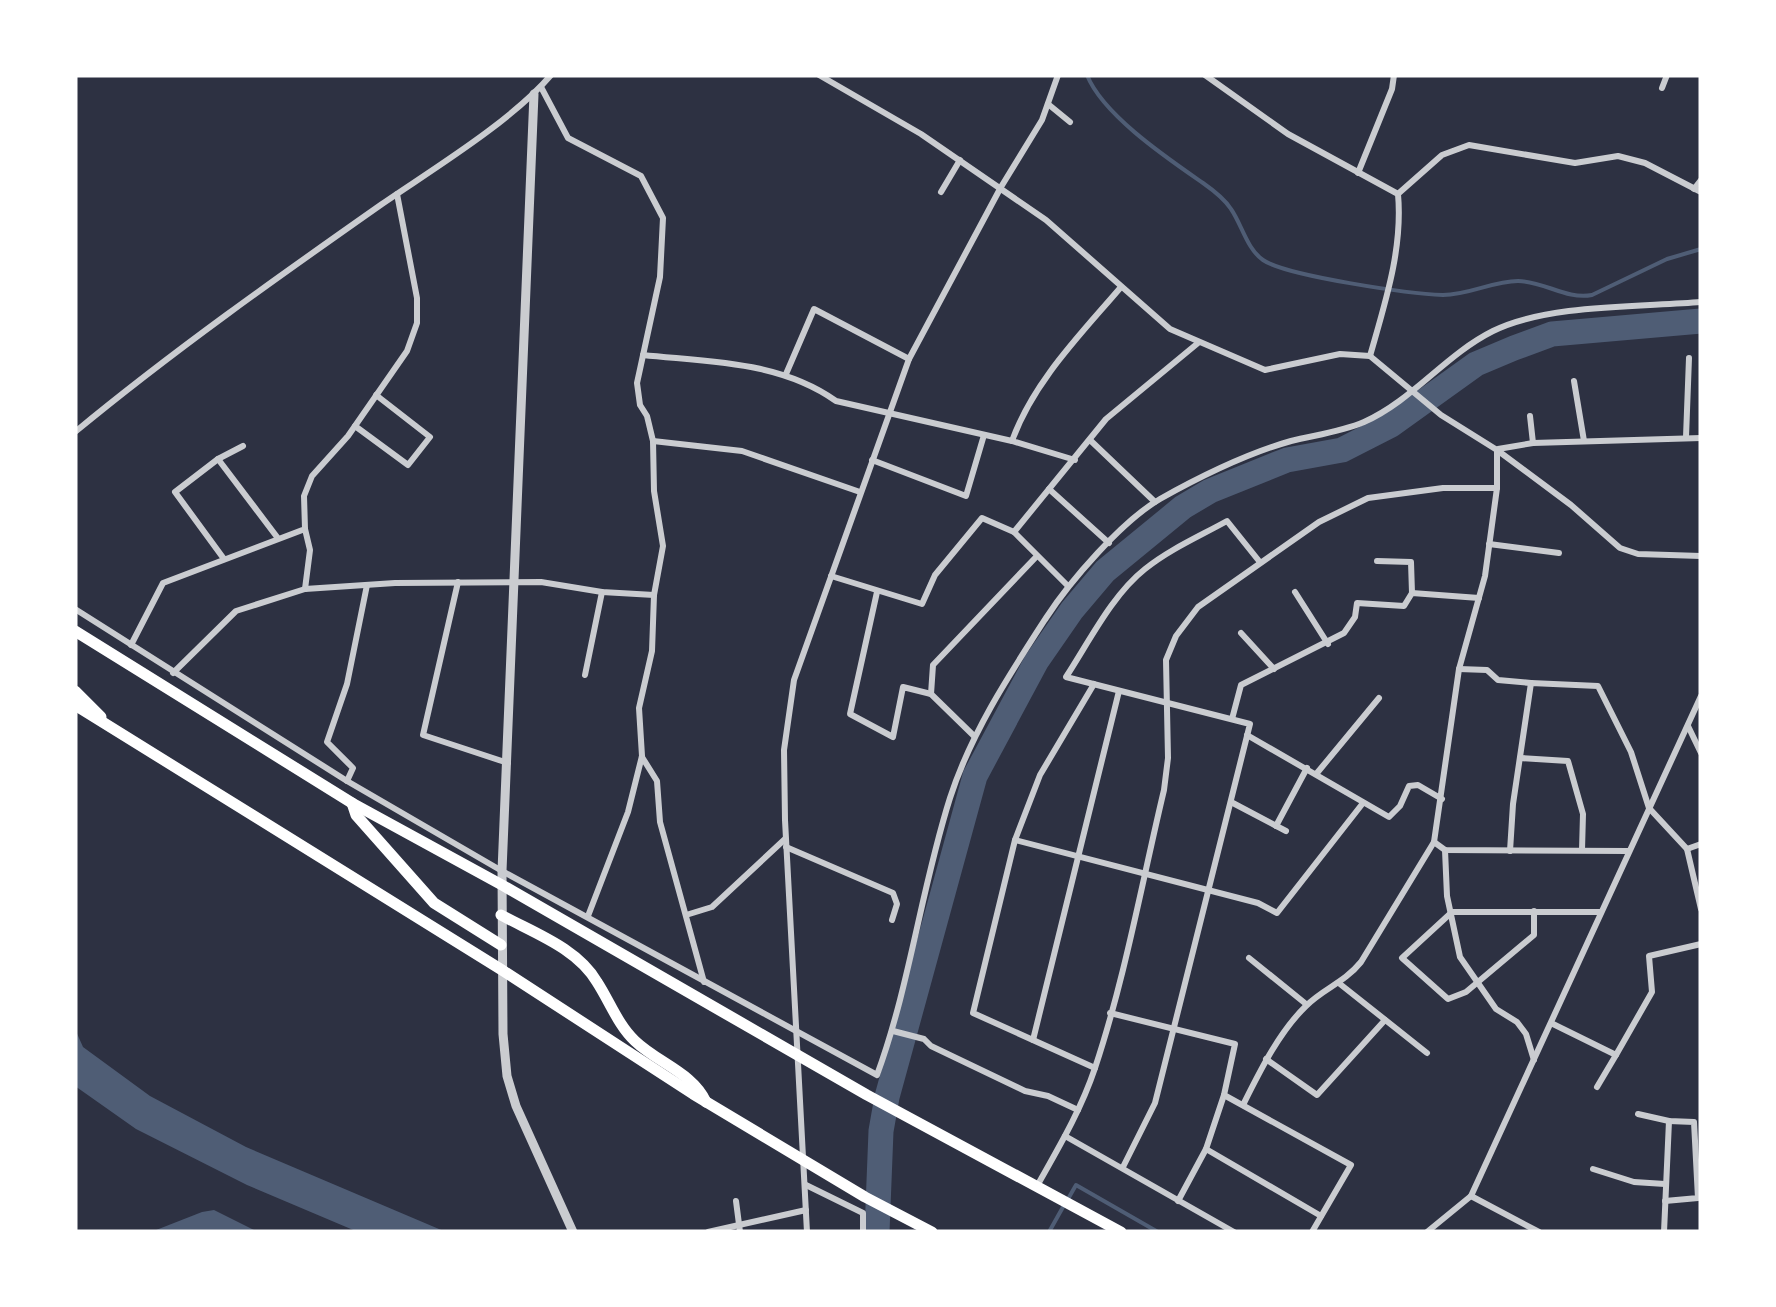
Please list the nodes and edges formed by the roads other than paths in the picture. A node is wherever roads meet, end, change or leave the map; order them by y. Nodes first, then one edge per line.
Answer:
1 (551, 75) edge
2 (820, 75) edge
3 (1058, 75) edge
4 (1205, 75) edge
5 (1394, 75) edge
6 (1667, 75) edge
7 (1662, 88) dead end
8 (538, 90) junction
9 (1048, 104) junction
10 (1070, 122) dead end
11 (960, 160) junction
12 (1358, 173) junction
13 (1701, 180) edge
14 (1001, 188) junction
15 (1698, 191) edge
16 (941, 192) dead end
17 (397, 194) junction
18 (1398, 194) junction
19 (1121, 287) junction
20 (1701, 302) edge
21 (1198, 342) junction
22 (643, 355) junction
23 (1370, 356) junction
24 (909, 358) junction
25 (1688, 358) dead end
26 (786, 374) junction
27 (1574, 381) dead end
28 (1412, 391) junction
29 (376, 395) junction
30 (889, 415) junction
31 (1530, 416) dead end
32 (355, 426) junction
33 (75, 432) edge
34 (984, 435) junction
35 (1686, 436) junction
36 (1701, 438) edge
37 (1090, 440) junction
38 (653, 441) junction
39 (1012, 441) junction
40 (1584, 441) junction
41 (1533, 443) junction
42 (243, 446) dead end
43 (1497, 450) junction
44 (218, 459) junction
45 (872, 460) junction
46 (1074, 460) junction
47 (1497, 488) junction
48 (1049, 489) junction
49 (860, 492) junction
50 (1155, 502) junction
51 (305, 529) junction
52 (1014, 532) junction
53 (278, 538) junction
54 (1109, 543) junction
55 (1489, 544) junction
56 (1559, 553) dead end
57 (1701, 556) edge
58 (1036, 557) junction
59 (224, 558) junction
60 (1259, 562) junction
61 (1377, 562) dead end
62 (831, 576) junction
63 (458, 582) junction
64 (515, 582) junction
65 (367, 585) junction
66 (1068, 585) junction
67 (305, 589) junction
68 (602, 592) junction
69 (877, 592) junction
70 (1295, 592) dead end
71 (1412, 593) junction
72 (654, 594) junction
73 (1479, 598) junction
74 (75, 609) edge
75 (75, 631) edge
76 (1241, 634) dead end
77 (1328, 644) junction
78 (131, 645) junction
79 (1274, 669) junction
80 (1458, 669) junction
81 (173, 673) junction
82 (585, 674) dead end
83 (1530, 682) junction
84 (1094, 684) junction
85 (75, 691) edge
86 (1119, 691) junction
87 (930, 694) junction
88 (1701, 696) edge
89 (1379, 698) dead end
90 (1166, 702) junction
91 (75, 705) edge
92 (1232, 718) junction
93 (107, 725) junction
94 (1688, 726) junction
95 (1247, 735) junction
96 (974, 736) junction
97 (1701, 754) edge
98 (642, 756) junction
99 (1520, 758) junction
100 (508, 763) junction
101 (1308, 768) junction
102 (1316, 774) junction
103 (347, 781) junction
104 (1442, 798) junction
105 (1231, 802) junction
106 (352, 803) junction
107 (1363, 803) junction
108 (1650, 808) junction
109 (1276, 826) junction
110 (1286, 831) dead end
111 (1015, 840) junction
112 (1434, 842) junction
113 (786, 843) junction
114 (1701, 844) edge
115 (1687, 849) junction
116 (1444, 850) junction
117 (1582, 850) junction
118 (1510, 851) junction
119 (1628, 851) junction
120 (1079, 857) junction
121 (1144, 873) junction
122 (502, 878) junction
123 (1209, 890) junction
124 (1701, 910) edge
125 (1534, 911) junction
126 (1452, 912) junction
127 (1601, 912) junction
128 (501, 915) junction
129 (588, 916) junction
130 (686, 916) junction
131 (892, 920) dead end
132 (1701, 944) edge
133 (501, 945) junction
134 (1249, 958) dead end
135 (502, 970) junction
136 (1477, 981) junction
137 (704, 982) junction
138 (1340, 984) junction
139 (1307, 1005) junction
140 (1110, 1014) junction
141 (1384, 1020) junction
142 (1552, 1024) junction
143 (1174, 1030) junction
144 (798, 1032) junction
145 (894, 1032) junction
146 (1033, 1040) junction
147 (1427, 1053) dead end
148 (798, 1056) junction
149 (1616, 1056) junction
150 (1266, 1059) junction
151 (1534, 1061) junction
152 (1095, 1068) junction
153 (1596, 1087) dead end
154 (1224, 1095) junction
155 (706, 1102) junction
156 (1243, 1105) junction
157 (1078, 1110) junction
158 (1638, 1114) dead end
159 (1669, 1121) junction
160 (1065, 1136) junction
161 (1206, 1149) junction
162 (803, 1159) junction
163 (1123, 1167) junction
164 (1592, 1169) dead end
165 (1665, 1184) junction
166 (805, 1185) junction
167 (1037, 1186) junction
168 (1471, 1196) junction
169 (736, 1201) dead end
170 (1178, 1201) junction
171 (1666, 1201) junction
172 (806, 1210) junction
173 (1321, 1216) junction
174 (739, 1229) edge
175 (1526, 1229) edge
176 (572, 1232) edge
177 (708, 1232) edge
178 (808, 1232) edge
179 (863, 1232) edge
180 (932, 1232) edge
181 (1121, 1232) edge
182 (1234, 1232) edge
183 (1312, 1232) edge
184 (1427, 1232) edge
185 (1539, 1232) edge
186 (1664, 1232) edge

1 - 8 street
2 - 11 street
3 - 9 street
4 - 12 street
5 - 12 street
6 - 7 street
8 - 17 street
8 - 22 street
8 - 64 street
9 - 10 street
9 - 14 street
11 - 14 street
11 - 16 street
12 - 18 street
13 - 15 street
14 - 19 street
14 - 24 street
15 - 18 street
17 - 29 street
17 - 33 street
18 - 23 street
19 - 21 street
19 - 39 street
20 - 28 street
21 - 23 street
21 - 37 street
22 - 26 street
22 - 38 street
23 - 28 street
24 - 26 street
24 - 30 street
25 - 35 street
26 - 30 street
27 - 40 street
28 - 43 street
28 - 50 street
29 - 32 street
29 - 32 street
30 - 34 street
30 - 45 street
31 - 41 street
32 - 51 street
34 - 39 street
34 - 45 street
35 - 36 street
35 - 40 street
37 - 46 street
37 - 50 street
38 - 49 street
38 - 72 street
39 - 46 street
40 - 41 street
41 - 43 street
42 - 44 street
43 - 47 street
43 - 57 street
44 - 53 street
44 - 59 street
45 - 49 street
46 - 48 street
47 - 55 street
47 - 60 street
48 - 52 street
48 - 54 street
49 - 62 street
50 - 54 street
51 - 53 street
51 - 67 street
52 - 58 street
52 - 69 street
53 - 59 street
54 - 66 street
55 - 56 street
55 - 73 street
58 - 66 street
58 - 87 street
59 - 78 street
60 - 84 street
60 - 90 street
61 - 71 street
62 - 69 street
62 - 113 street
63 - 64 street
63 - 65 street
63 - 100 street
64 - 68 street
64 - 100 street
65 - 67 street
65 - 103 street
66 - 96 street
67 - 81 street
68 - 72 street
68 - 82 street
69 - 87 street
70 - 77 street
71 - 73 street
71 - 77 street
72 - 98 street
73 - 80 street
74 - 78 street
75 - 106 highway
76 - 79 street
77 - 79 street
78 - 81 street
79 - 92 street
80 - 83 street
80 - 104 street
81 - 103 street
83 - 99 street
83 - 108 street
84 - 86 street
84 - 111 street
85 - 93 highway
86 - 90 street
86 - 120 street
87 - 96 street
88 - 94 street
89 - 102 street
90 - 92 street
90 - 121 street
91 - 93 highway
92 - 95 street
93 - 135 highway
94 - 97 street
94 - 108 street
95 - 101 street
95 - 105 street
96 - 145 street
98 - 129 street
98 - 130 street
99 - 117 street
99 - 118 street
100 - 122 street
101 - 102 street
101 - 109 street
102 - 107 street
103 - 122 street
104 - 107 street
104 - 112 street
105 - 109 street
105 - 123 street
106 - 122 highway
106 - 133 highway
107 - 123 street
108 - 115 street
108 - 119 street
109 - 110 street
111 - 120 street
111 - 146 street
112 - 116 street
112 - 138 street
113 - 130 street
113 - 131 street
113 - 144 street
114 - 115 street
115 - 124 street
116 - 118 street
116 - 126 street
117 - 118 street
117 - 119 street
119 - 127 street
120 - 121 street
120 - 146 street
121 - 123 street
121 - 140 street
122 - 128 street
122 - 129 street
122 - 148 highway
123 - 143 street
125 - 126 street
125 - 127 street
125 - 136 street
126 - 136 street
126 - 136 street
127 - 142 street
128 - 133 street
128 - 155 highway
129 - 137 street
130 - 137 street
132 - 149 street
133 - 135 street
134 - 139 street
135 - 155 highway
135 - 176 street
136 - 151 street
137 - 144 street
138 - 139 street
138 - 141 street
139 - 150 street
140 - 143 street
140 - 152 street
141 - 147 street
141 - 150 street
142 - 149 street
142 - 151 street
143 - 154 street
143 - 163 street
144 - 145 street
144 - 148 street
145 - 157 street
146 - 152 street
148 - 162 street
148 - 167 highway
149 - 153 street
150 - 156 street
151 - 168 street
152 - 157 street
154 - 156 street
154 - 161 street
155 - 162 highway
156 - 173 street
157 - 160 street
158 - 159 street
159 - 165 street
159 - 171 street
160 - 163 street
160 - 167 street
161 - 170 street
161 - 173 street
162 - 166 street
162 - 180 highway
163 - 170 street
164 - 165 street
165 - 171 street
166 - 172 street
166 - 179 street
167 - 181 highway
168 - 175 street
168 - 184 street
169 - 174 street
170 - 182 street
171 - 186 street
172 - 174 street
172 - 178 street
173 - 183 street
174 - 177 street
175 - 185 street

